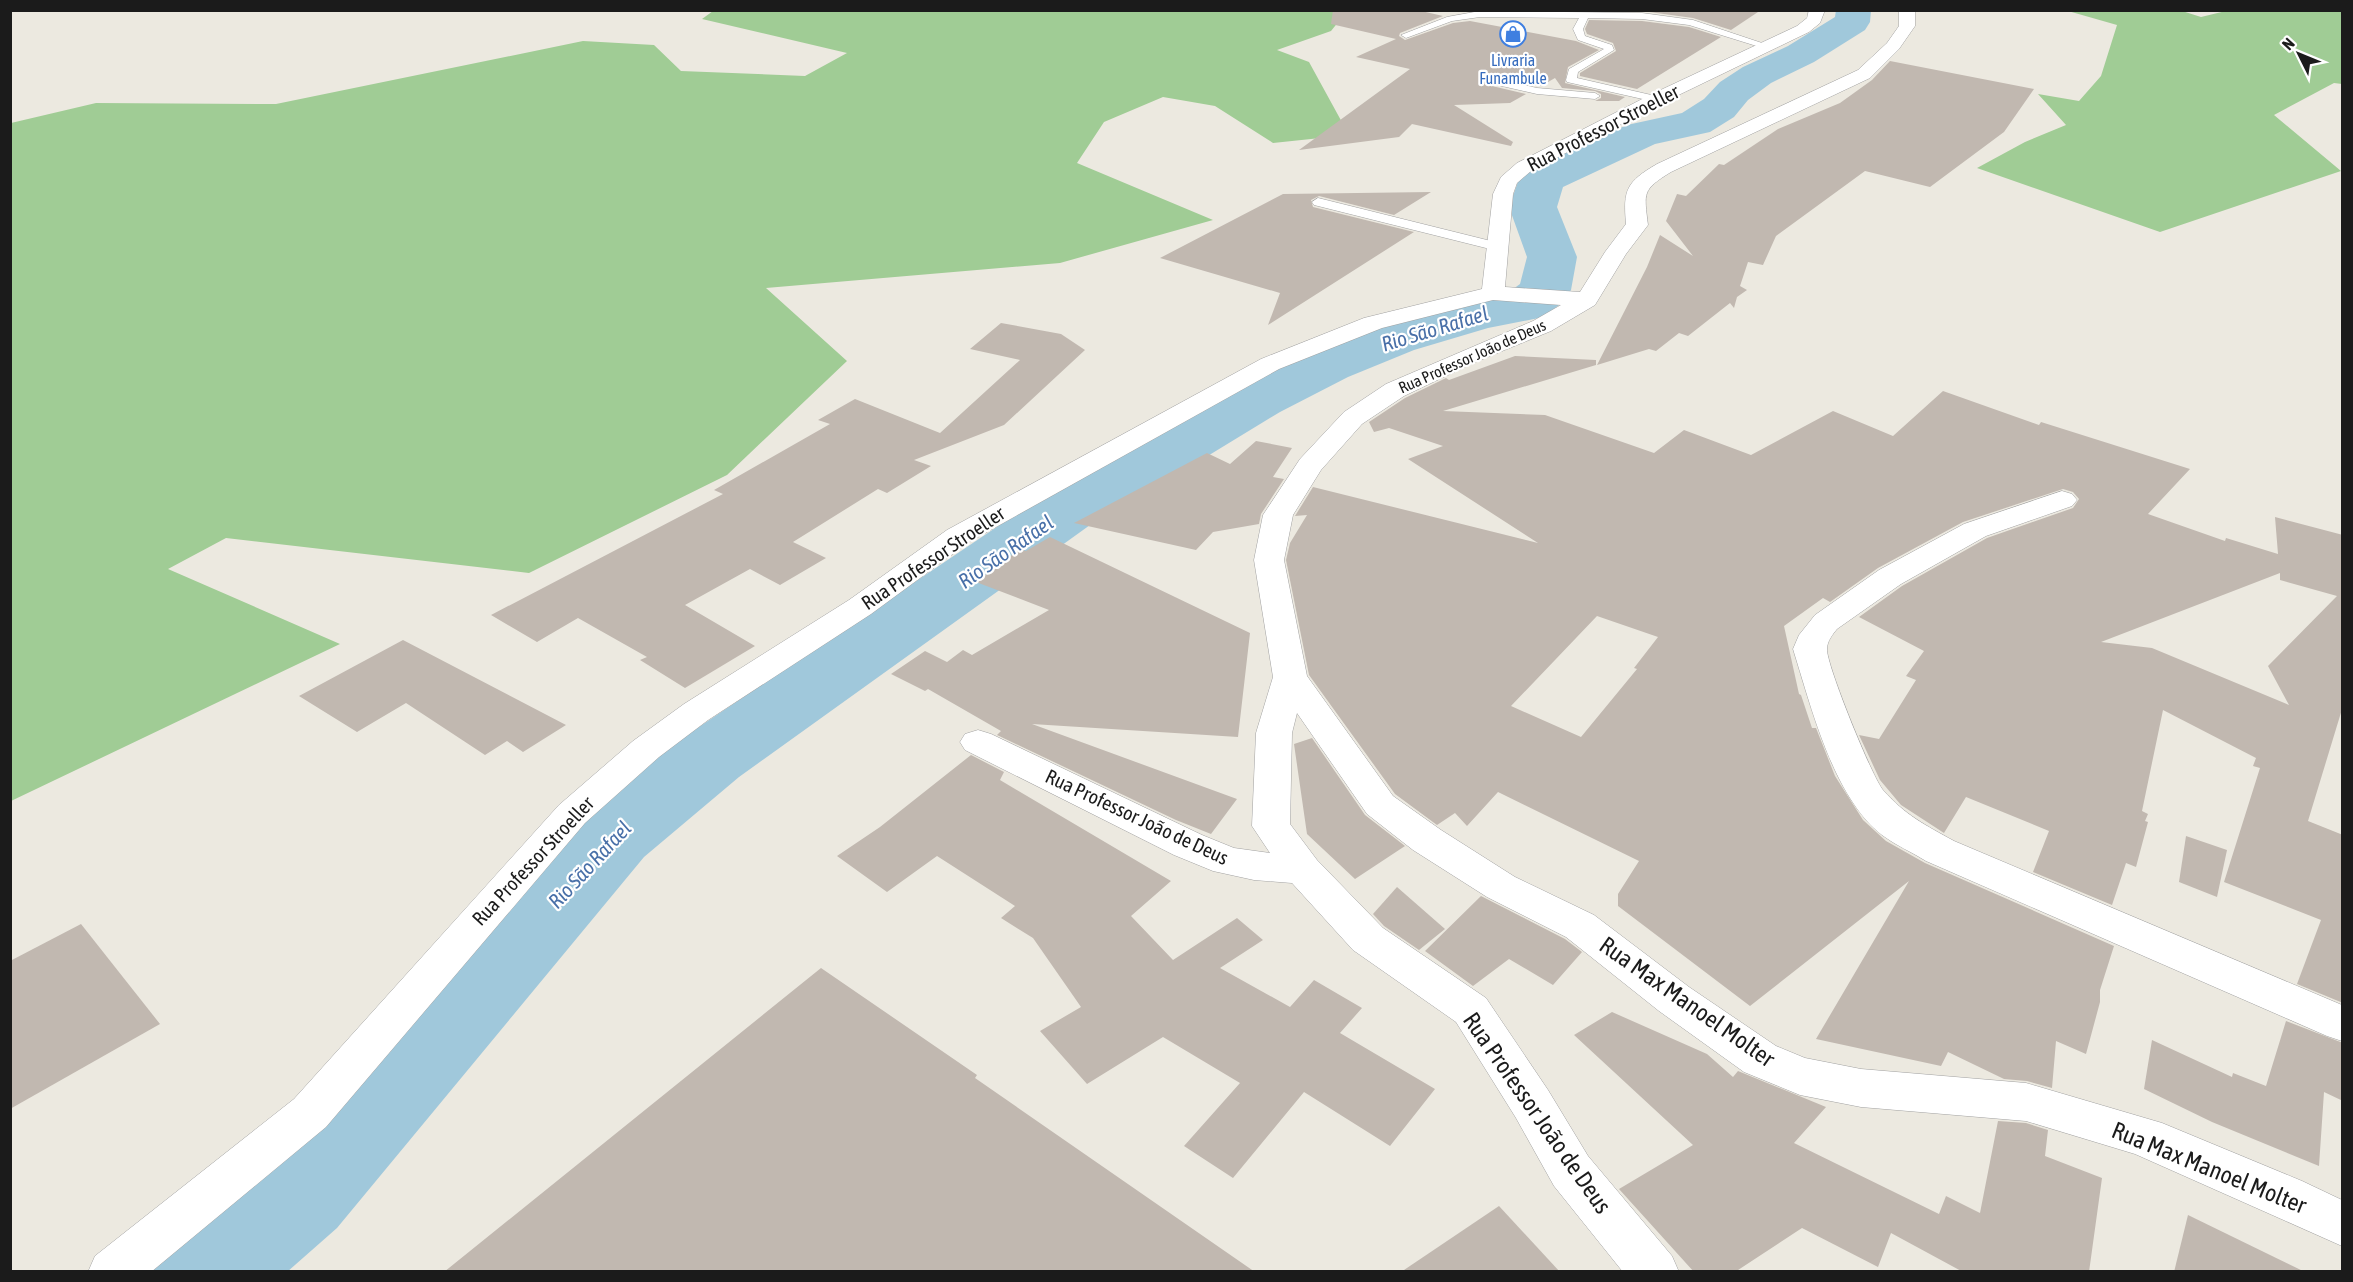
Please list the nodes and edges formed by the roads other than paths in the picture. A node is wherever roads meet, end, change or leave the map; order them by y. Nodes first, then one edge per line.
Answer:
1 (1817, 10) edge
2 (1907, 10) edge
3 (1641, 13) edge
4 (1586, 15) junction
5 (1406, 35) dead end
6 (1766, 46) junction
7 (1497, 82) dead end
8 (1650, 103) junction
9 (1318, 202) dead end
10 (1498, 247) junction
11 (1493, 292) junction
12 (1587, 300) junction
13 (2062, 500) dead end
14 (1290, 677) junction
15 (978, 742) dead end
16 (1303, 870) junction
17 (2343, 1024) edge
18 (2343, 1224) edge
19 (113, 1272) edge
20 (1654, 1272) edge

1 - 6 street, Rua Professor Stroeller
2 - 12 street, Rua Professor João de Deus
3 - 4 lane
3 - 6 lane
4 - 5 lane
4 - 8 lane
6 - 8 street, Rua Professor Stroeller
7 - 8 lane
8 - 10 street, Rua Professor Stroeller
9 - 10 lane
10 - 11 street, Rua Professor Stroeller
11 - 12 street
11 - 19 street, Rua Professor Stroeller
12 - 14 street, Rua Professor João de Deus
13 - 17 street
14 - 16 street, Rua Professor João de Deus
14 - 18 street, Rua Max Manoel Molter
15 - 16 street, Rua Professor João de Deus
16 - 20 street, Rua Professor João de Deus

